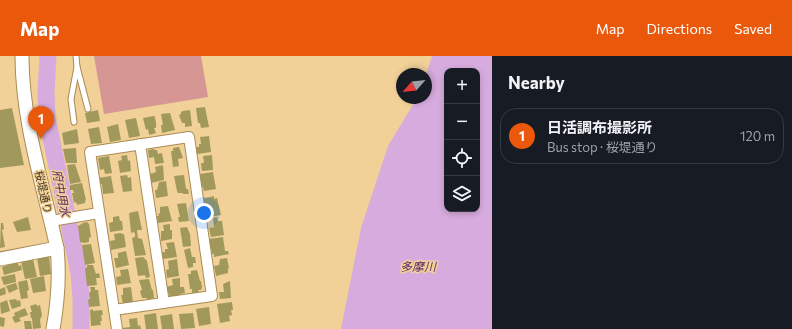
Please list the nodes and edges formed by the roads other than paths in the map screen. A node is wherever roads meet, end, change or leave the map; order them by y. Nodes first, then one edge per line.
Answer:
1 (22, 56) edge
2 (76, 56) edge
3 (77, 67) junction
4 (88, 109) dead end
5 (74, 122) dead end
6 (140, 144) junction
7 (99, 213) junction
8 (55, 220) junction
9 (57, 248) junction
10 (0, 259) edge
11 (164, 303) junction
12 (114, 310) junction
13 (53, 329) edge
14 (117, 329) edge

1 - 8 street, 桜堤通り
2 - 3 lane
3 - 4 lane
3 - 5 lane
6 - 7 street
6 - 11 street
6 - 11 street
7 - 8 street
7 - 12 street
8 - 9 street, 桜堤通り
9 - 10 street
9 - 13 street, 桜堤通り
11 - 12 street
12 - 14 street

